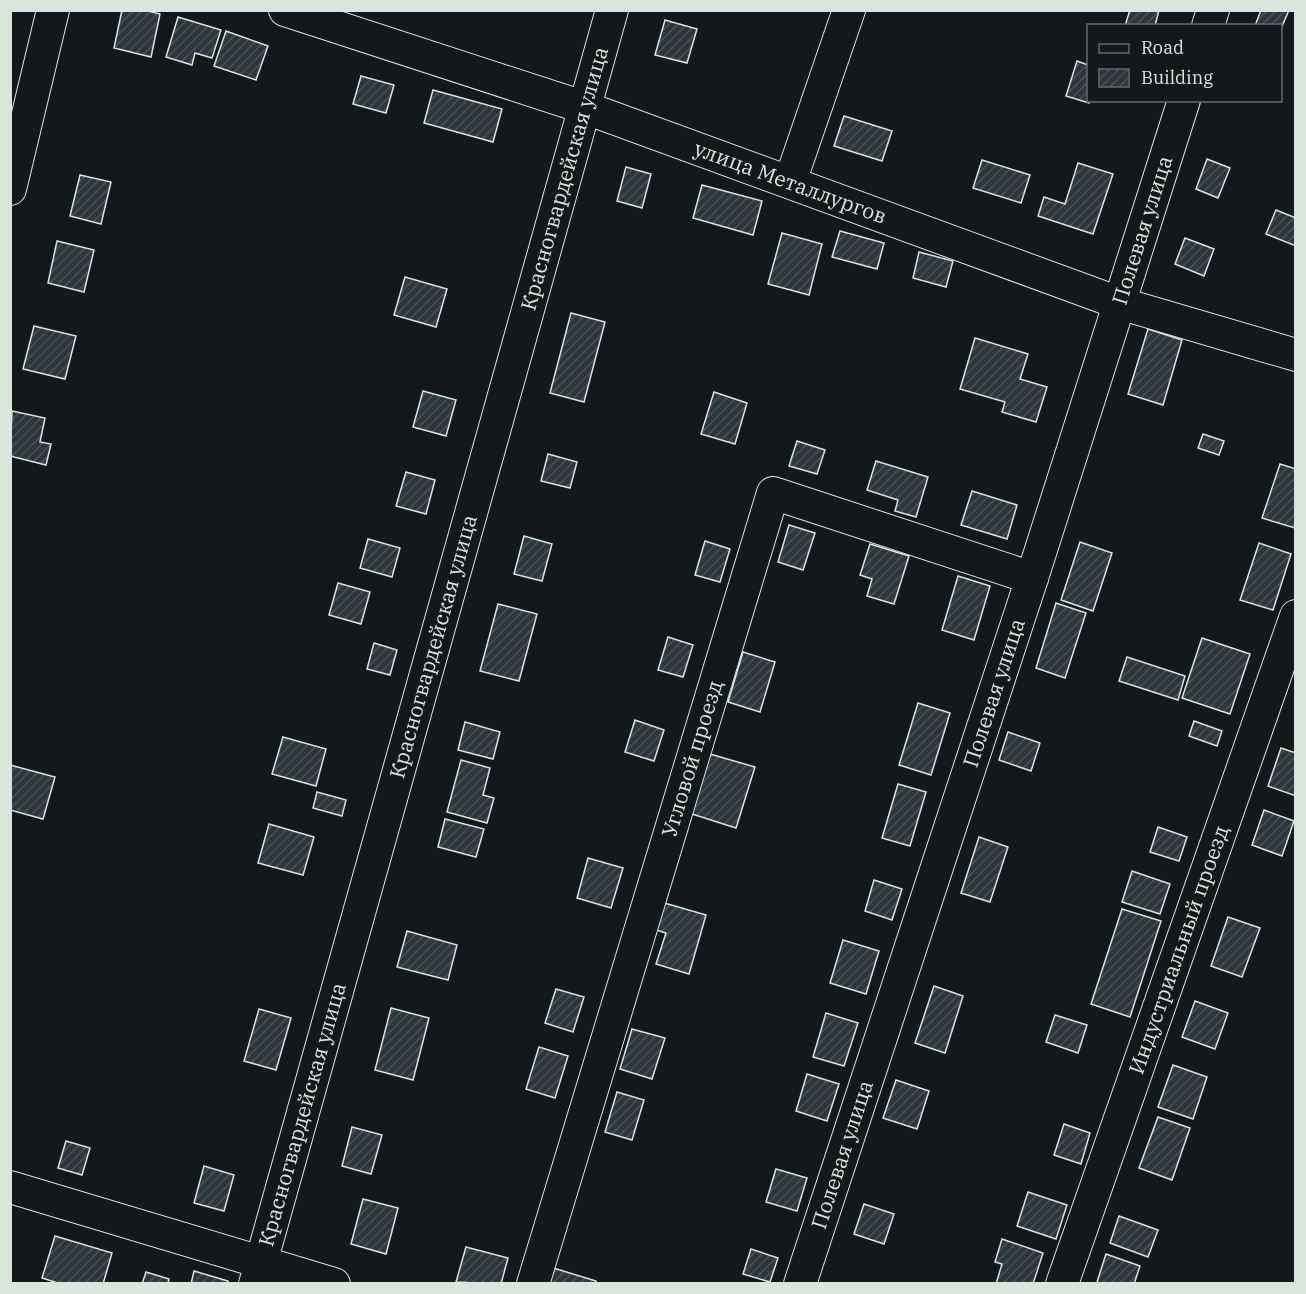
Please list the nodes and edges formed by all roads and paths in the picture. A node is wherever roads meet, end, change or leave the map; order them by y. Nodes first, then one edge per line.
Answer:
1 (53, 10) edge
2 (285, 10) edge
3 (612, 10) edge
4 (849, 10) edge
5 (338, 19) edge
6 (1183, 102) edge
7 (586, 108) junction
8 (790, 182) junction
9 (10, 189) edge
10 (1119, 303) junction
11 (1296, 355) edge
12 (1032, 578) junction
13 (1296, 616) edge
14 (10, 1187) edge
15 (258, 1273) edge
16 (334, 1284) edge
17 (534, 1284) edge
18 (801, 1284) edge
19 (1062, 1284) edge

1 - 9 street
2 - 5 street, улица Металлургов
3 - 7 street, Красногвардейская улица
4 - 8 street
5 - 7 street, улица Металлургов
6 - 10 street, Полевая улица
7 - 8 street, улица Металлургов
7 - 15 street, Красногвардейская улица
8 - 10 street, улица Металлургов
10 - 11 street, улица Металлургов
10 - 12 street, Полевая улица
12 - 17 street, Угловой проезд
12 - 18 street, Полевая улица
13 - 19 street, Индустриальный проезд
14 - 15 street
15 - 16 street

